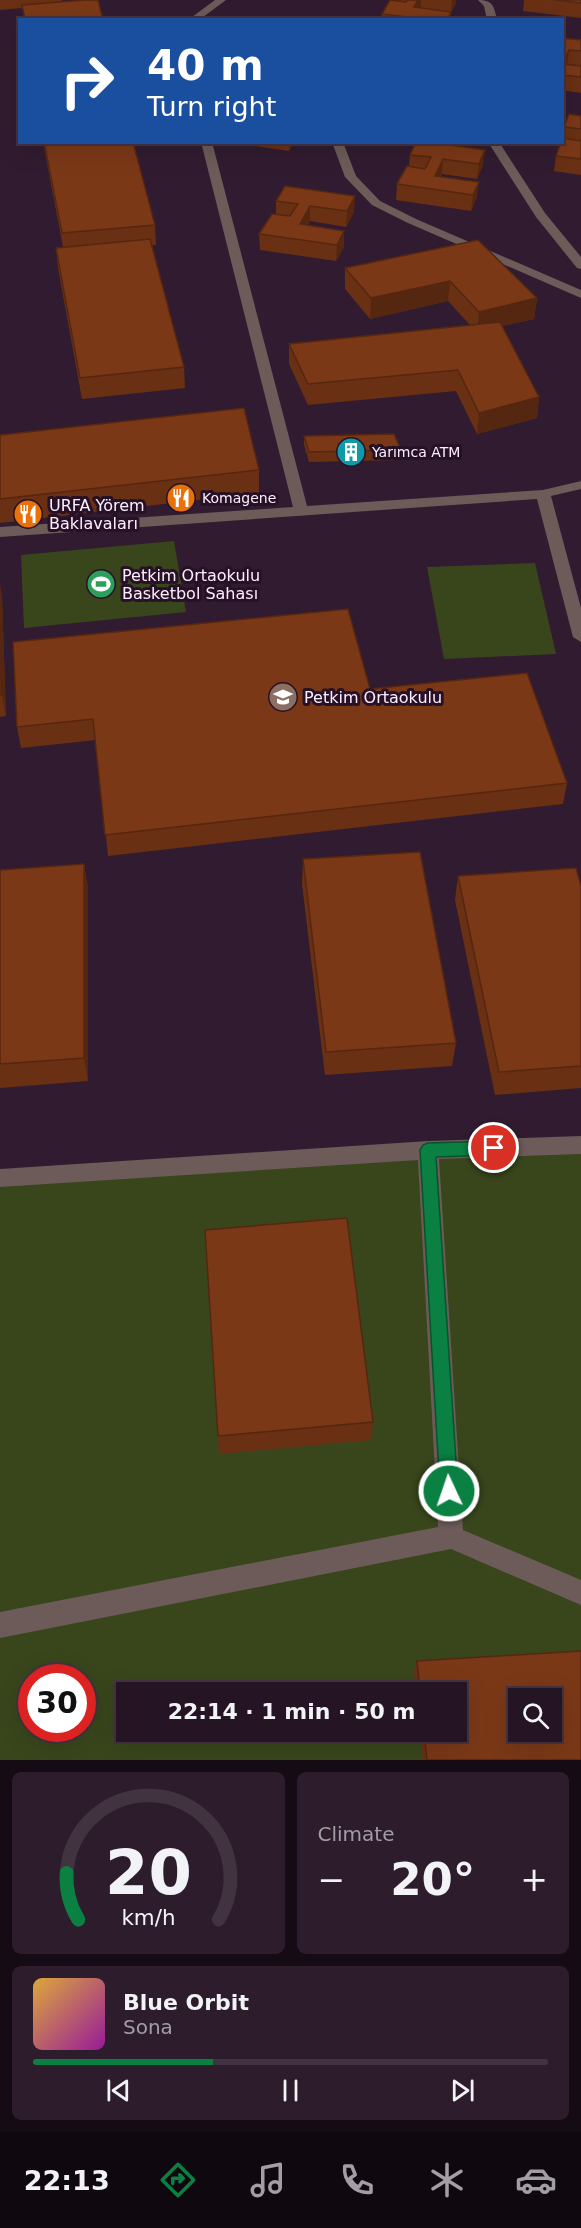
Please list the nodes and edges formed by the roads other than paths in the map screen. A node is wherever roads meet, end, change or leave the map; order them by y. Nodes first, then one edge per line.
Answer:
1 (220, 0) edge
2 (483, 0) edge
3 (195, 18) edge
4 (492, 18) edge
5 (207, 144) edge
6 (338, 144) edge
7 (494, 144) edge
8 (581, 265) edge
9 (581, 294) edge
10 (581, 485) edge
11 (543, 494) junction
12 (301, 509) junction
13 (0, 532) edge
14 (581, 637) edge
15 (581, 1146) edge
16 (428, 1150) junction
17 (0, 1178) edge
18 (451, 1537) junction
19 (581, 1593) edge
20 (0, 1625) edge

1 - 3 street
2 - 4 street
5 - 12 street
6 - 9 street
7 - 8 street
10 - 11 street
11 - 12 street
11 - 14 street
12 - 13 street
15 - 16 street
16 - 17 street
16 - 18 street
18 - 19 street
18 - 20 street

